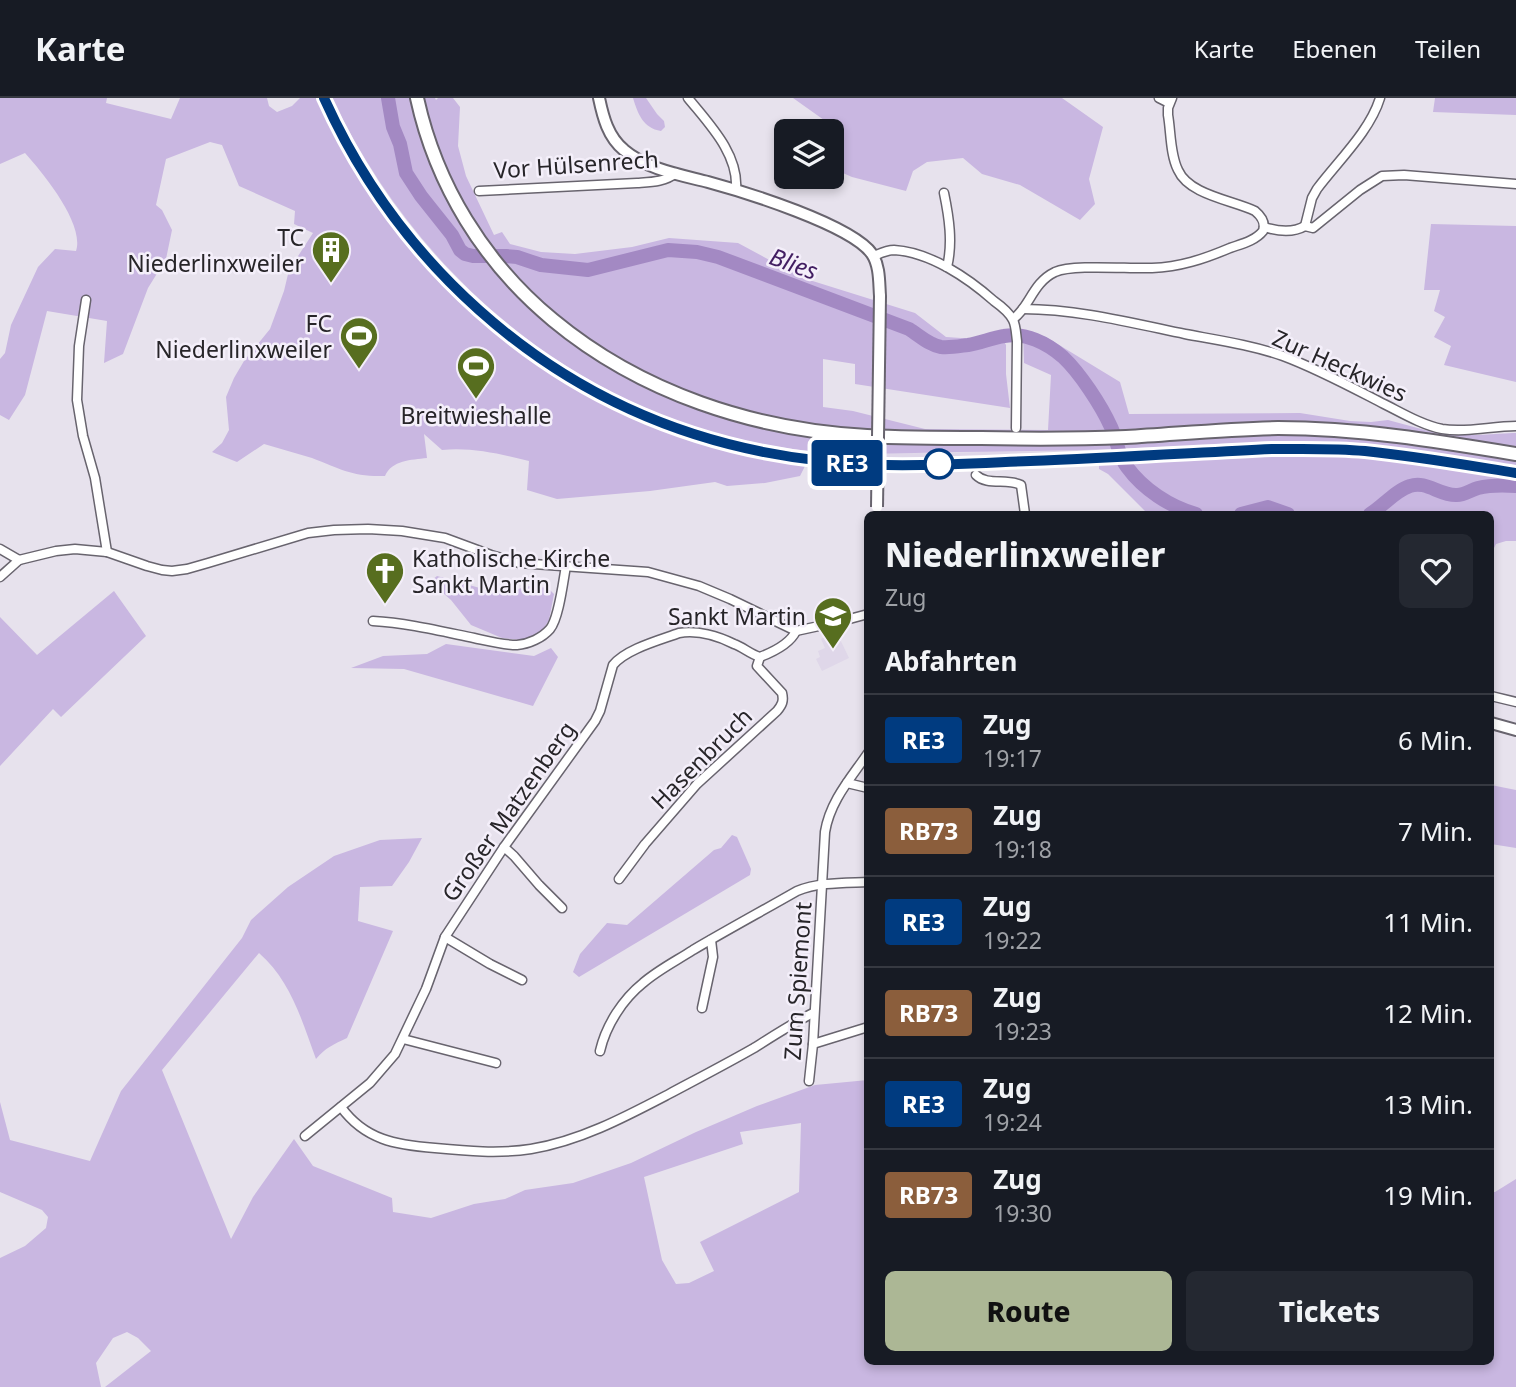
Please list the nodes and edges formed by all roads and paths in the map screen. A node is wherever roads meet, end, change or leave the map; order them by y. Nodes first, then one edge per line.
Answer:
1 (417, 98) edge
2 (424, 98) edge
3 (599, 98) edge
4 (688, 98) edge
5 (1159, 98) edge
6 (1380, 98) edge
7 (1170, 101) edge
8 (676, 173) junction
9 (1516, 184) edge
10 (736, 190) junction
11 (479, 191) dead end
12 (944, 193) dead end
13 (468, 224) junction
14 (1305, 226) junction
15 (1264, 227) junction
16 (874, 256) junction
17 (947, 267) junction
18 (86, 300) dead end
19 (1023, 309) junction
20 (1013, 319) junction
21 (1516, 426) edge
22 (1016, 428) dead end
23 (1516, 454) edge
24 (976, 475) dead end
25 (879, 511) edge
26 (1025, 511) edge
27 (0, 550) edge
28 (107, 552) junction
29 (19, 560) junction
30 (566, 566) junction
31 (0, 578) edge
32 (864, 615) edge
33 (373, 621) dead end
34 (796, 631) junction
35 (758, 661) junction
36 (1494, 697) edge
37 (1516, 702) edge
38 (1494, 724) edge
39 (1516, 730) edge
40 (864, 759) edge
41 (847, 783) junction
42 (864, 787) edge
43 (504, 847) junction
44 (618, 879) dead end
45 (864, 881) edge
46 (822, 884) junction
47 (562, 908) dead end
48 (445, 937) junction
49 (711, 940) junction
50 (522, 980) dead end
51 (702, 1009) dead end
52 (813, 1013) junction
53 (864, 1028) edge
54 (403, 1039) junction
55 (813, 1044) junction
56 (600, 1051) dead end
57 (496, 1063) dead end
58 (809, 1081) dead end
59 (341, 1107) junction
60 (305, 1136) dead end

1 - 13 highway
2 - 13 highway
3 - 8 main road
4 - 10 street
5 - 7 street
6 - 14 street
7 - 15 street
8 - 10 main road
8 - 11 street, Vor Hülsenrech
9 - 14 street
10 - 16 main road
12 - 17 street
13 - 23 highway
14 - 15 street
15 - 19 street
16 - 17 street
16 - 25 main road, bridge
17 - 20 street
18 - 28 street
19 - 20 street
19 - 21 street, Zur Heckwies
20 - 22 street
24 - 26 street
27 - 29 street
28 - 29 street
28 - 30 street
29 - 31 street
30 - 33 street
30 - 34 street
32 - 34 street
34 - 35 street
35 - 43 street, Großer Matzenberg
35 - 44 street, Hasenbruch
36 - 37 street
38 - 39 main road
40 - 41 street, Zum Spiemont
41 - 42 street
41 - 46 street, Zum Spiemont
43 - 47 street
43 - 48 street, Großer Matzenberg
45 - 46 street
46 - 49 street
46 - 52 street, Zum Spiemont
48 - 50 street
48 - 54 street, Großer Matzenberg
49 - 51 street
49 - 56 street
52 - 55 street, Zum Spiemont
52 - 59 street
53 - 55 street
54 - 57 street
54 - 59 street, Großer Matzenberg
55 - 58 street, Zum Spiemont
59 - 60 street, Großer Matzenberg

